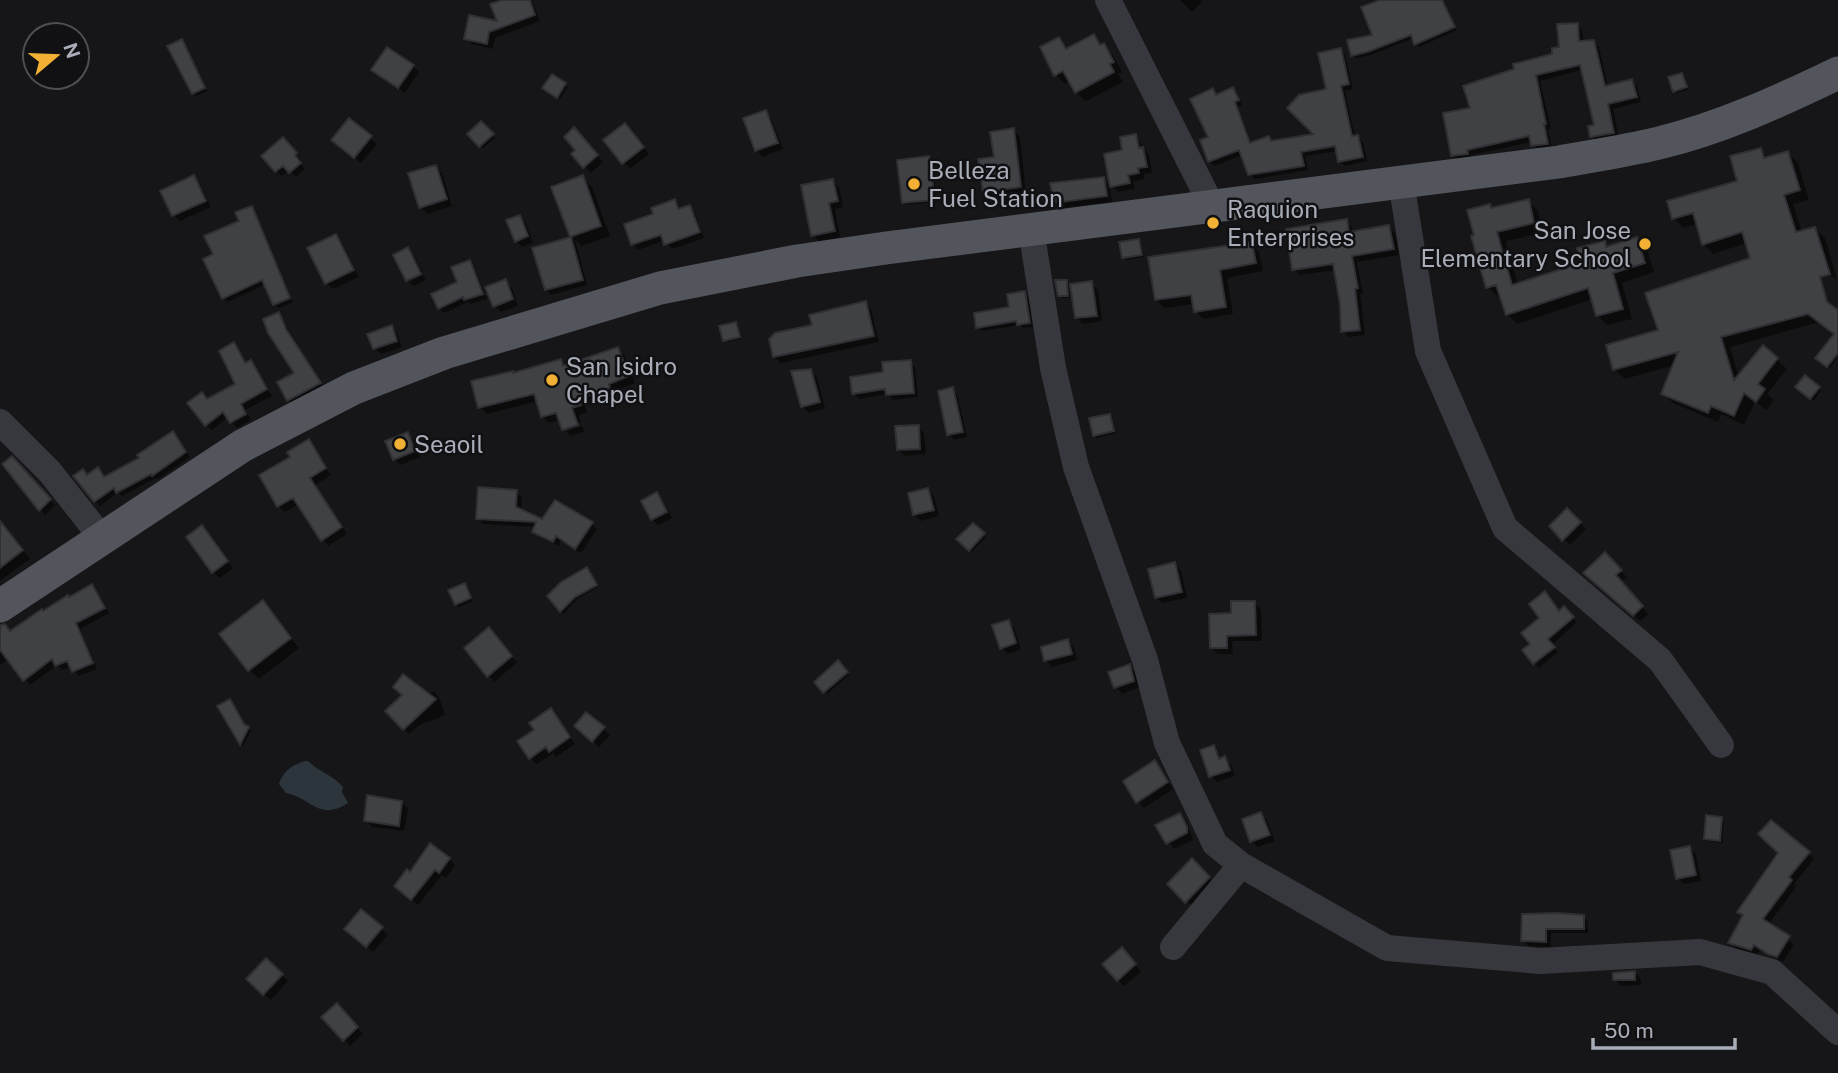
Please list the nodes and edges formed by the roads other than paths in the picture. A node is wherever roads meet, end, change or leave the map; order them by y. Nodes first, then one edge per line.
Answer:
1 (1108, 0) edge
2 (1838, 74) edge
3 (1401, 181) junction
4 (1212, 206) junction
5 (1031, 229) junction
6 (0, 422) edge
7 (102, 538) junction
8 (0, 606) edge
9 (1721, 745) dead end
10 (1241, 865) junction
11 (1174, 947) dead end
12 (1838, 1032) edge

1 - 4 street
2 - 3 main road
3 - 4 main road
3 - 9 street
4 - 5 main road
5 - 7 main road
5 - 10 street
6 - 7 street
7 - 8 main road
10 - 11 street
10 - 12 street

